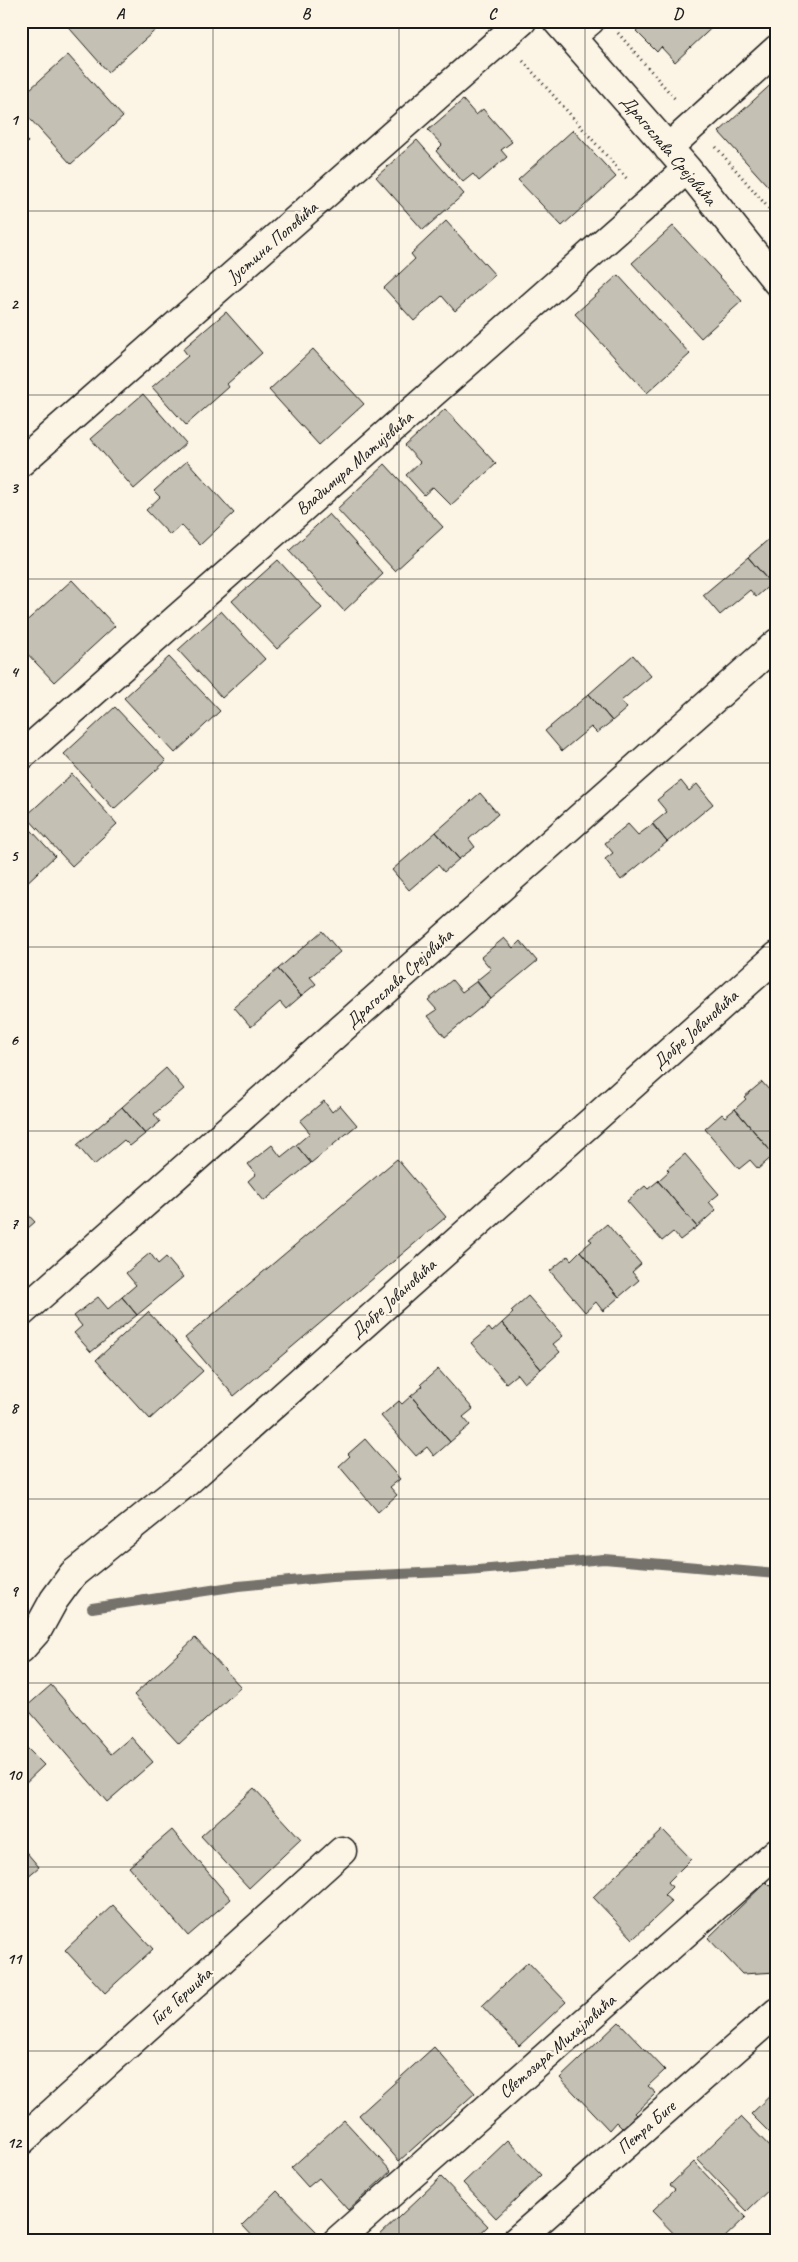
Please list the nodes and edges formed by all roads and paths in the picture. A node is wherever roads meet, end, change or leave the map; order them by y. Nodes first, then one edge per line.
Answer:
1 (573, 27) edge
2 (513, 29) edge
3 (777, 49) edge
4 (668, 148) junction
5 (687, 169) junction
6 (648, 203) junction
7 (777, 282) edge
8 (21, 462) edge
9 (777, 642) edge
10 (21, 756) edge
11 (777, 956) edge
12 (21, 1312) edge
13 (21, 1649) edge
14 (342, 1851) dead end
15 (777, 1852) edge
16 (777, 2012) edge
17 (21, 2141) edge
18 (337, 2241) edge
19 (516, 2241) edge

1 - 4 street, Драгослава Срејовића
2 - 6 path
2 - 8 street, Јустина Поповића
3 - 4 street
4 - 5 street, Драгослава Срејовића
5 - 6 street, Владимира Матијевића
5 - 7 street, Драгослава Срејовића
6 - 10 street, Владимира Матијевића
9 - 12 street, Драгослава Срејовића
11 - 13 street, Добре Јовановића
14 - 17 street, Гиге Гершића
15 - 18 street, Светозара Михајловића
16 - 19 street, Петра Биге

